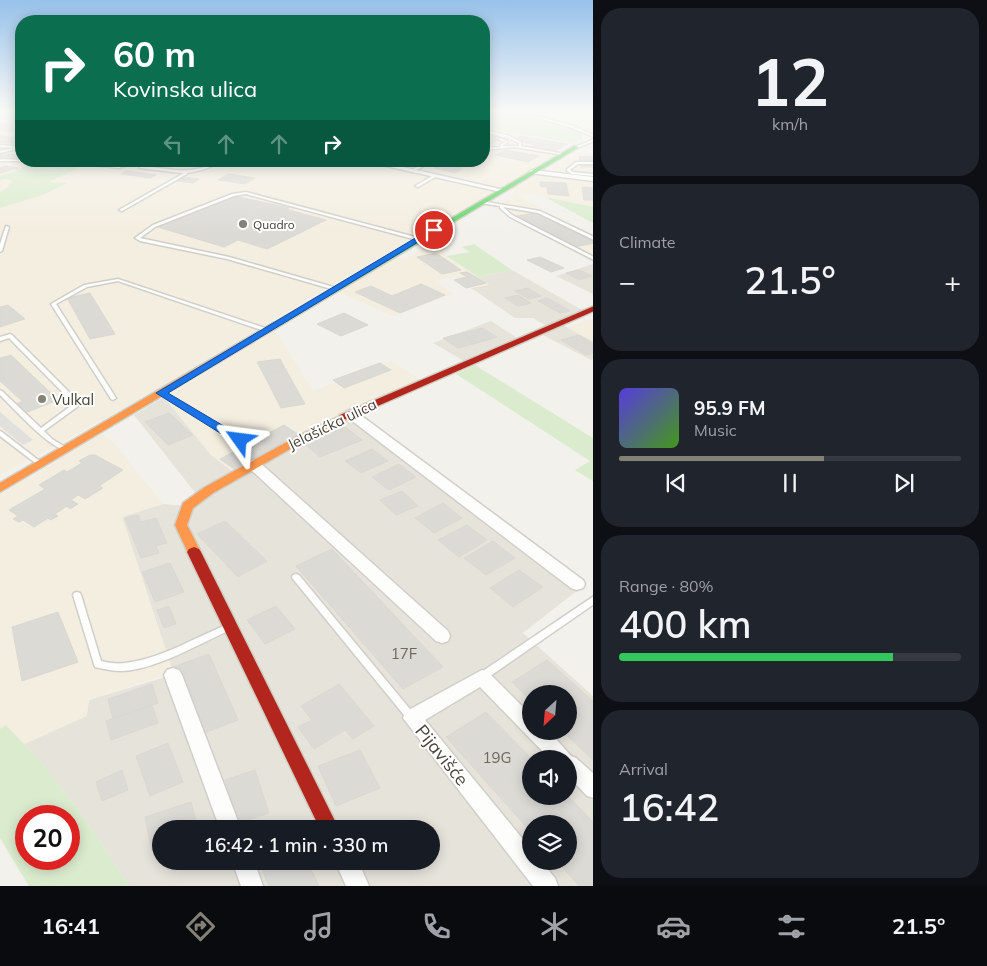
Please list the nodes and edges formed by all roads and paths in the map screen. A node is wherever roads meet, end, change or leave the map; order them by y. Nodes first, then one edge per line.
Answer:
1 (553, 152) edge
2 (566, 152) edge
3 (563, 154) junction
4 (0, 160) edge
5 (15, 161) edge
6 (593, 163) edge
7 (140, 167) dead end
8 (210, 167) edge
9 (395, 167) edge
10 (420, 167) edge
11 (411, 171) junction
12 (532, 172) junction
13 (186, 173) junction
14 (435, 176) junction
15 (593, 177) edge
16 (417, 186) dead end
17 (501, 190) junction
18 (481, 202) junction
19 (500, 206) junction
20 (121, 210) dead end
21 (7, 227) dead end
22 (418, 239) junction
23 (593, 239) edge
24 (0, 251) edge
25 (593, 259) edge
26 (335, 289) junction
27 (593, 308) edge
28 (266, 330) junction
29 (0, 339) edge
30 (0, 392) edge
31 (161, 393) junction
32 (113, 398) dead end
33 (351, 414) junction
34 (42, 430) junction
35 (0, 433) edge
36 (240, 440) dead end
37 (66, 449) junction
38 (40, 464) junction
39 (253, 464) junction
40 (0, 488) edge
41 (296, 577) dead end
42 (577, 584) dead end
43 (77, 595) dead end
44 (593, 599) edge
45 (230, 626) junction
46 (442, 636) dead end
47 (173, 674) dead end
48 (482, 677) junction
49 (522, 717) edge
50 (412, 718) junction
51 (545, 740) edge
52 (554, 750) edge
53 (577, 772) edge
54 (593, 789) edge
55 (228, 820) edge
56 (326, 820) edge
57 (246, 870) edge
58 (350, 870) edge
59 (252, 886) edge
60 (358, 886) edge
61 (547, 886) edge

1 - 3 lane
2 - 3 street
3 - 12 street
4 - 5 lane
6 - 15 lane
7 - 13 lane
8 - 13 lane
9 - 11 street
10 - 11 lane
11 - 14 street
12 - 15 street
12 - 17 street
13 - 20 lane
14 - 16 lane
14 - 17 street
17 - 18 street
18 - 19 lane
18 - 22 street
19 - 23 lane
19 - 25 lane
21 - 24 lane
22 - 26 street
22 - 26 lane
26 - 28 street
27 - 33 street, Jelašićka ulica
28 - 31 street
28 - 32 lane
29 - 34 lane
30 - 34 lane
31 - 36 lane
31 - 37 street
33 - 39 street, Jelašićka ulica
33 - 42 street
34 - 37 lane
35 - 38 lane
37 - 38 street
38 - 40 street
39 - 45 street, Jelašićka ulica
39 - 46 street
41 - 50 lane
43 - 45 lane
44 - 48 lane
45 - 56 street, Jelašićka ulica
47 - 55 street
48 - 49 street
48 - 50 street, Pijavišće
50 - 61 street, Pijavišće
51 - 52 street
53 - 54 street
57 - 59 street
58 - 60 street

